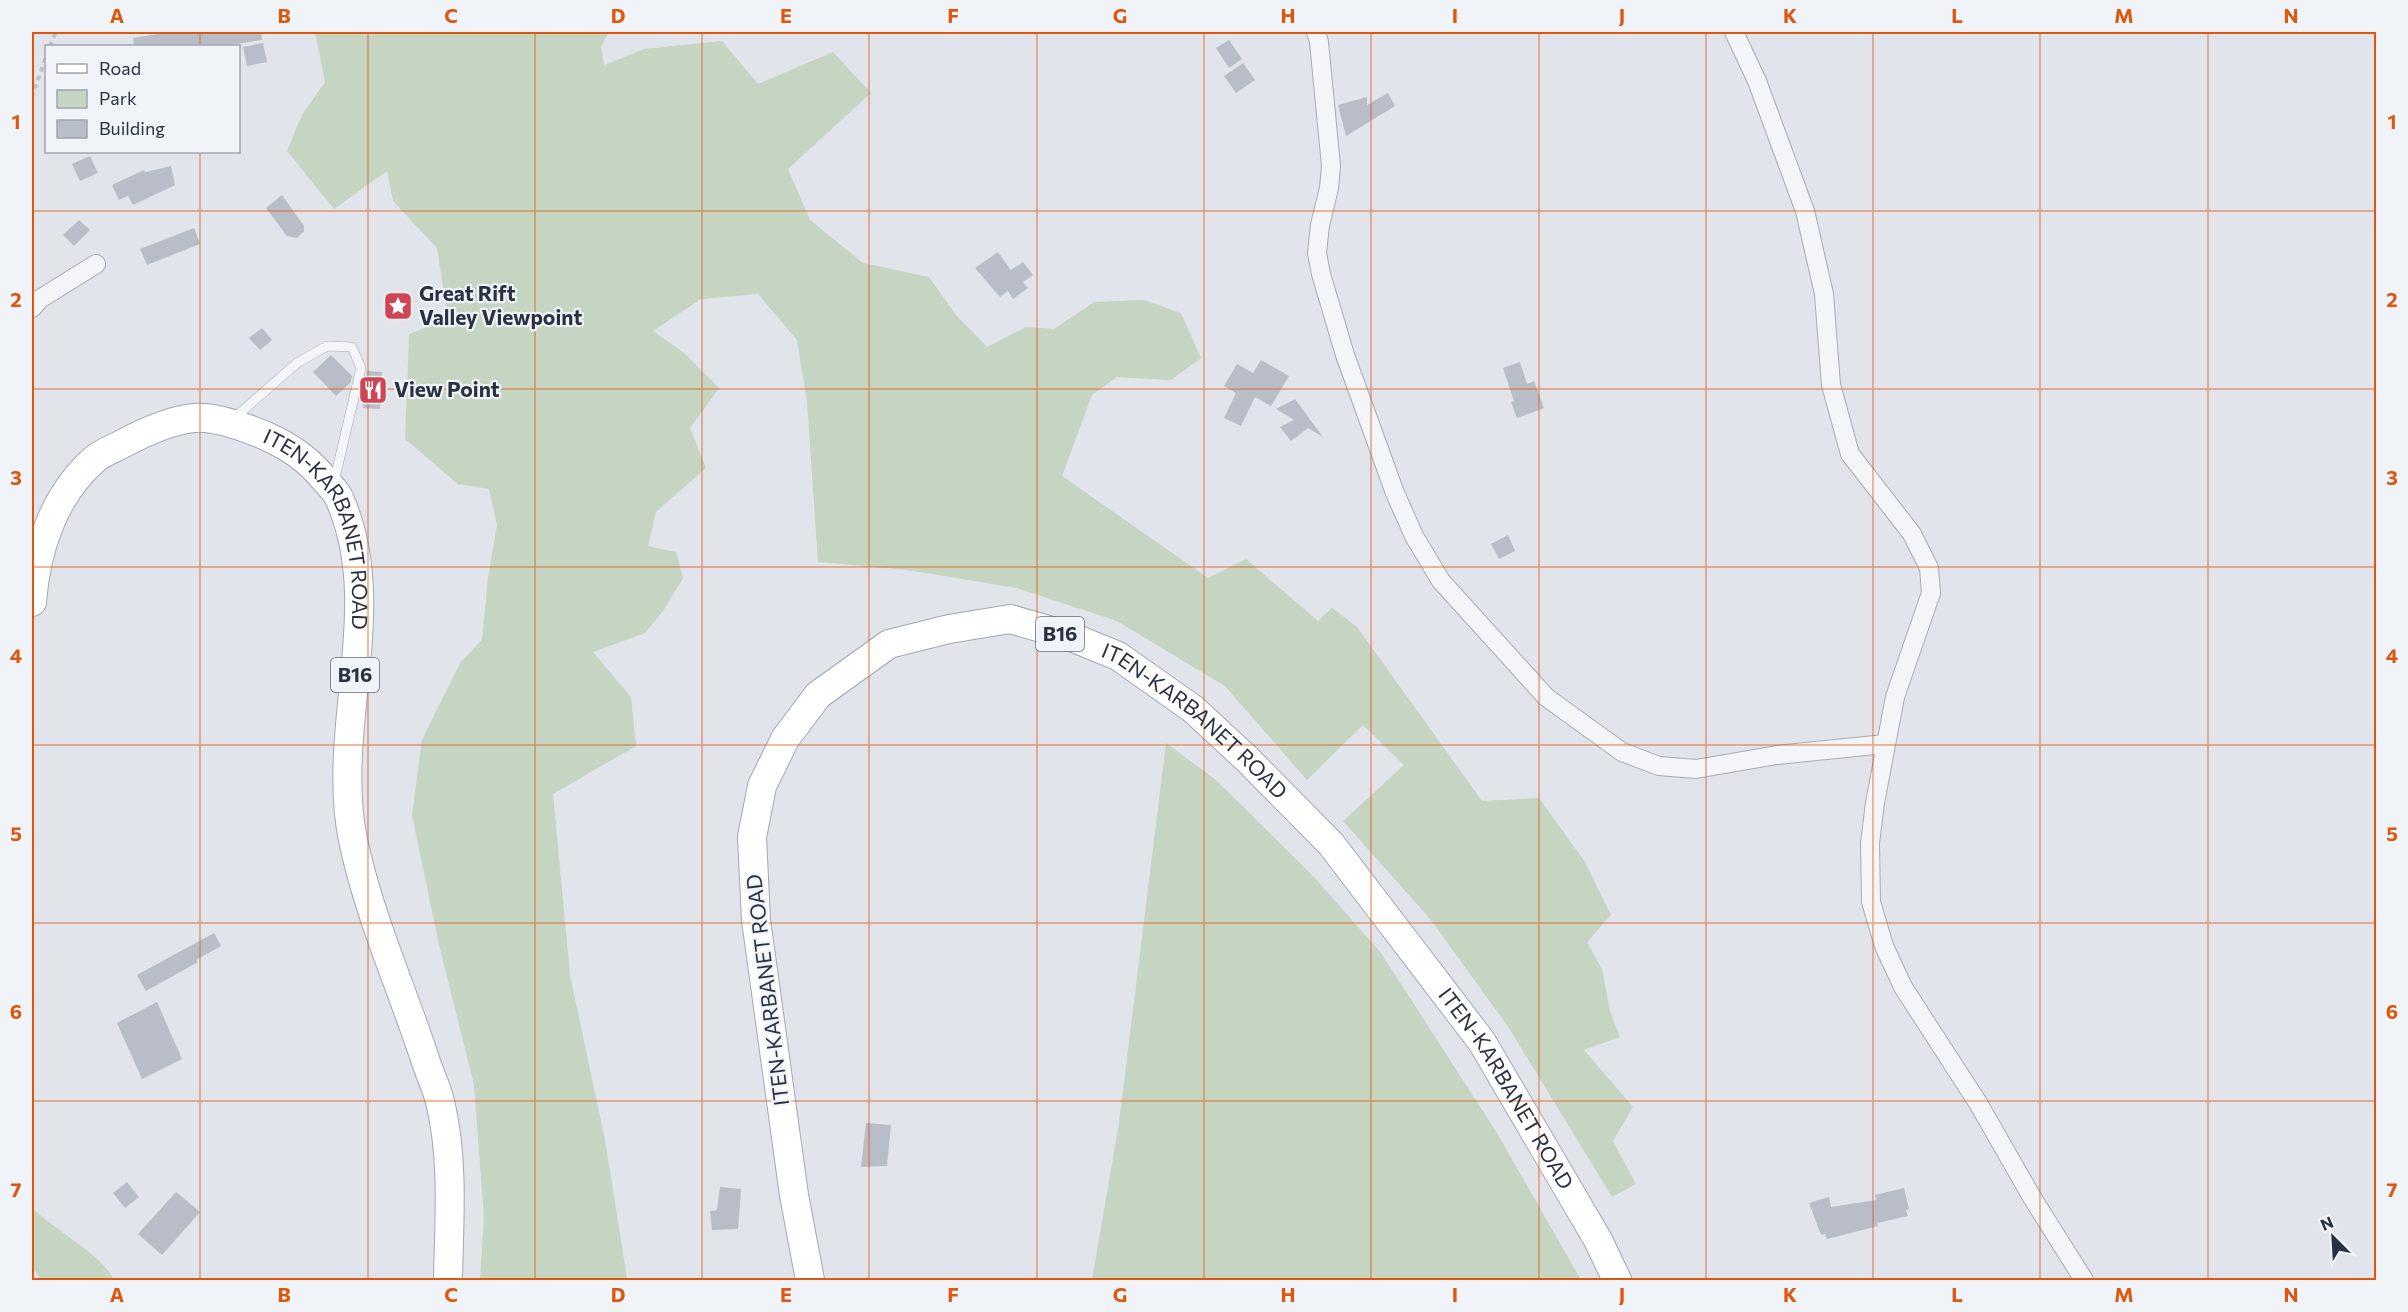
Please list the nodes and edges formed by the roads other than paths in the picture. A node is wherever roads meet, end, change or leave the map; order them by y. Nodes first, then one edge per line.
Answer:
1 (1316, 32) edge
2 (1734, 32) edge
3 (96, 264) dead end
4 (32, 308) edge
5 (228, 423) junction
6 (333, 489) junction
7 (37, 534) edge
8 (32, 602) edge
9 (1885, 744) junction
10 (448, 1281) edge
11 (810, 1281) edge
12 (1617, 1281) edge
13 (2084, 1281) edge

1 - 9 street
2 - 9 street
3 - 4 street
5 - 6 main road, ITEN-KARBANET ROAD / B16
5 - 6 lane
5 - 7 main road, ITEN-KARBANET ROAD / B16
6 - 10 main road, ITEN-KARBANET ROAD / B16
7 - 8 main road, ITEN-KARBANET ROAD / B16
9 - 13 street
11 - 12 main road, ITEN-KARBANET ROAD / B16

